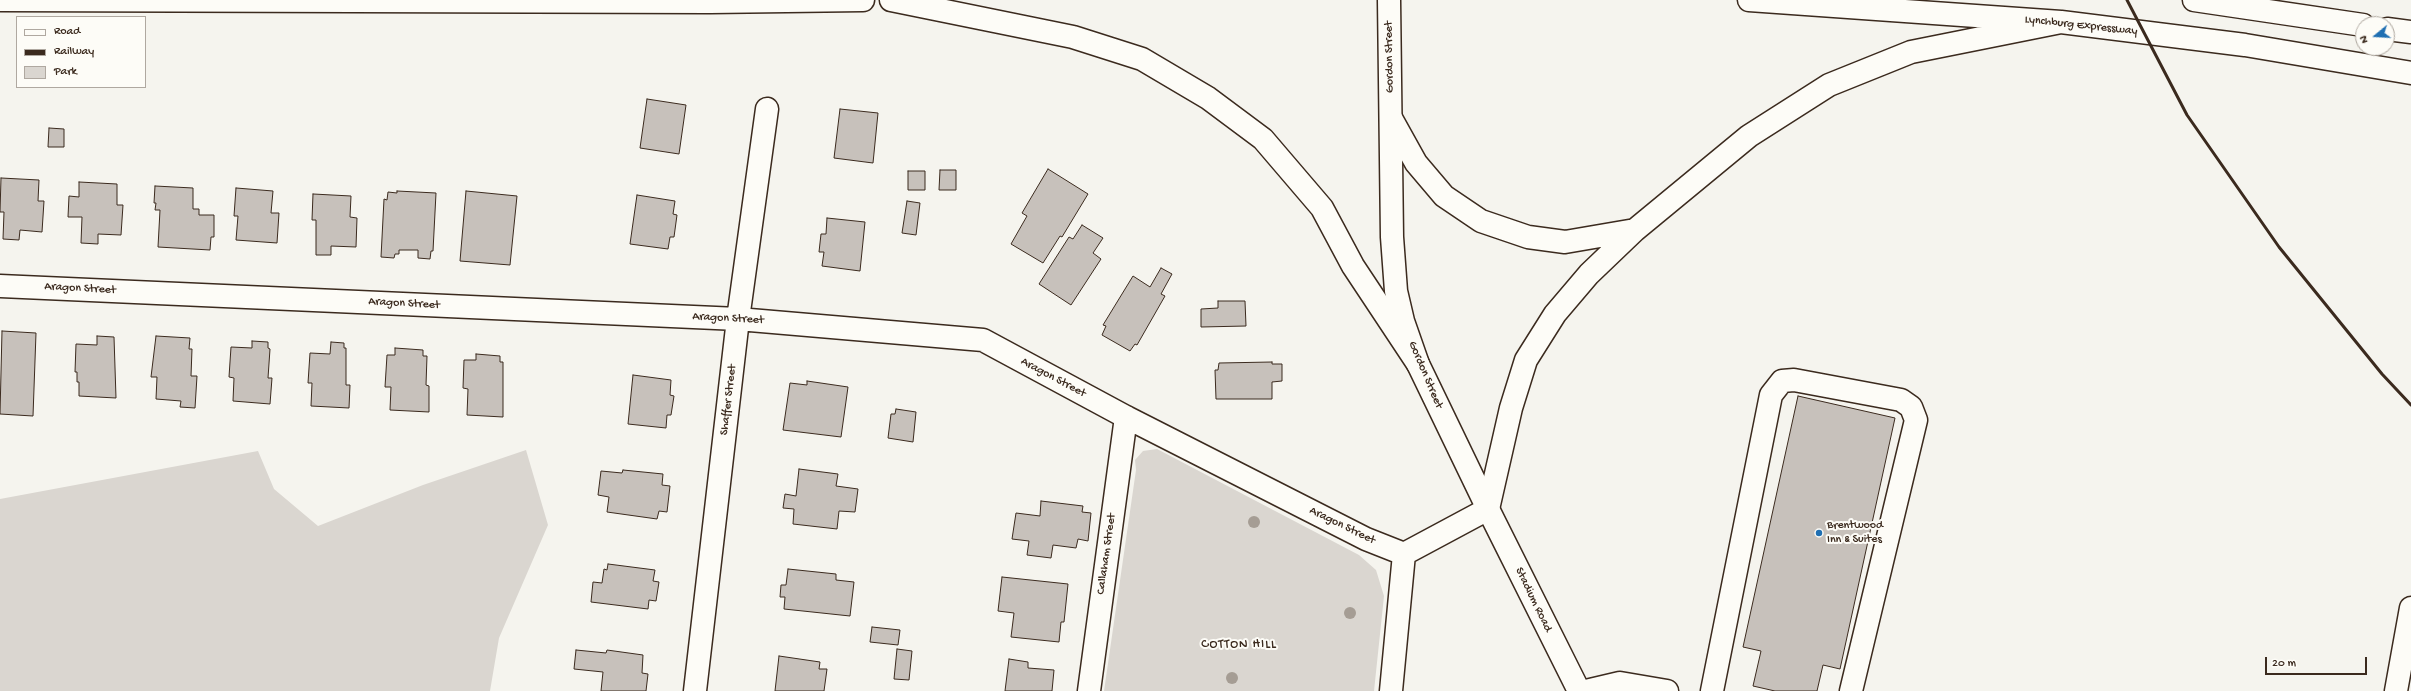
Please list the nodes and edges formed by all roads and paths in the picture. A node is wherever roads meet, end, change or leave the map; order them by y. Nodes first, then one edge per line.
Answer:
1 (0, 0) edge
2 (863, 0) edge
3 (891, 0) edge
4 (1389, 0) edge
5 (1749, 0) edge
6 (2194, 0) edge
7 (2061, 22) junction
8 (2355, 24) edge
9 (2395, 30) edge
10 (2411, 32) edge
11 (2411, 73) edge
12 (766, 110) dead end
13 (1391, 118) junction
14 (1635, 230) junction
15 (0, 286) edge
16 (738, 319) junction
17 (1418, 364) junction
18 (1126, 417) junction
19 (1488, 509) junction
20 (1404, 554) junction
21 (2411, 608) edge
22 (695, 691) edge
23 (1088, 691) edge
24 (1391, 691) edge
25 (1579, 691) edge
26 (1586, 691) edge
27 (1667, 691) edge
28 (1712, 691) edge
29 (1851, 691) edge
30 (2396, 691) edge

1 - 2 main road
3 - 17 main road
4 - 13 main road, Gordon Street
5 - 7 main road, Lynchburg Expressway
6 - 8 main road
7 - 11 main road, Lynchburg Expressway
7 - 14 main road
9 - 10 main road
12 - 16 main road, Shaffer Street
13 - 14 main road
13 - 17 main road, Gordon Street
14 - 19 main road
15 - 16 main road, Aragon Street
16 - 18 main road, Aragon Street
16 - 22 main road, Shaffer Street
17 - 19 main road, Gordon Street
18 - 20 main road, Aragon Street
18 - 23 main road, Callaham Street
19 - 20 main road
19 - 25 main road, Stadium Road
20 - 24 main road
21 - 30 main road
26 - 27 main road
28 - 29 main road

